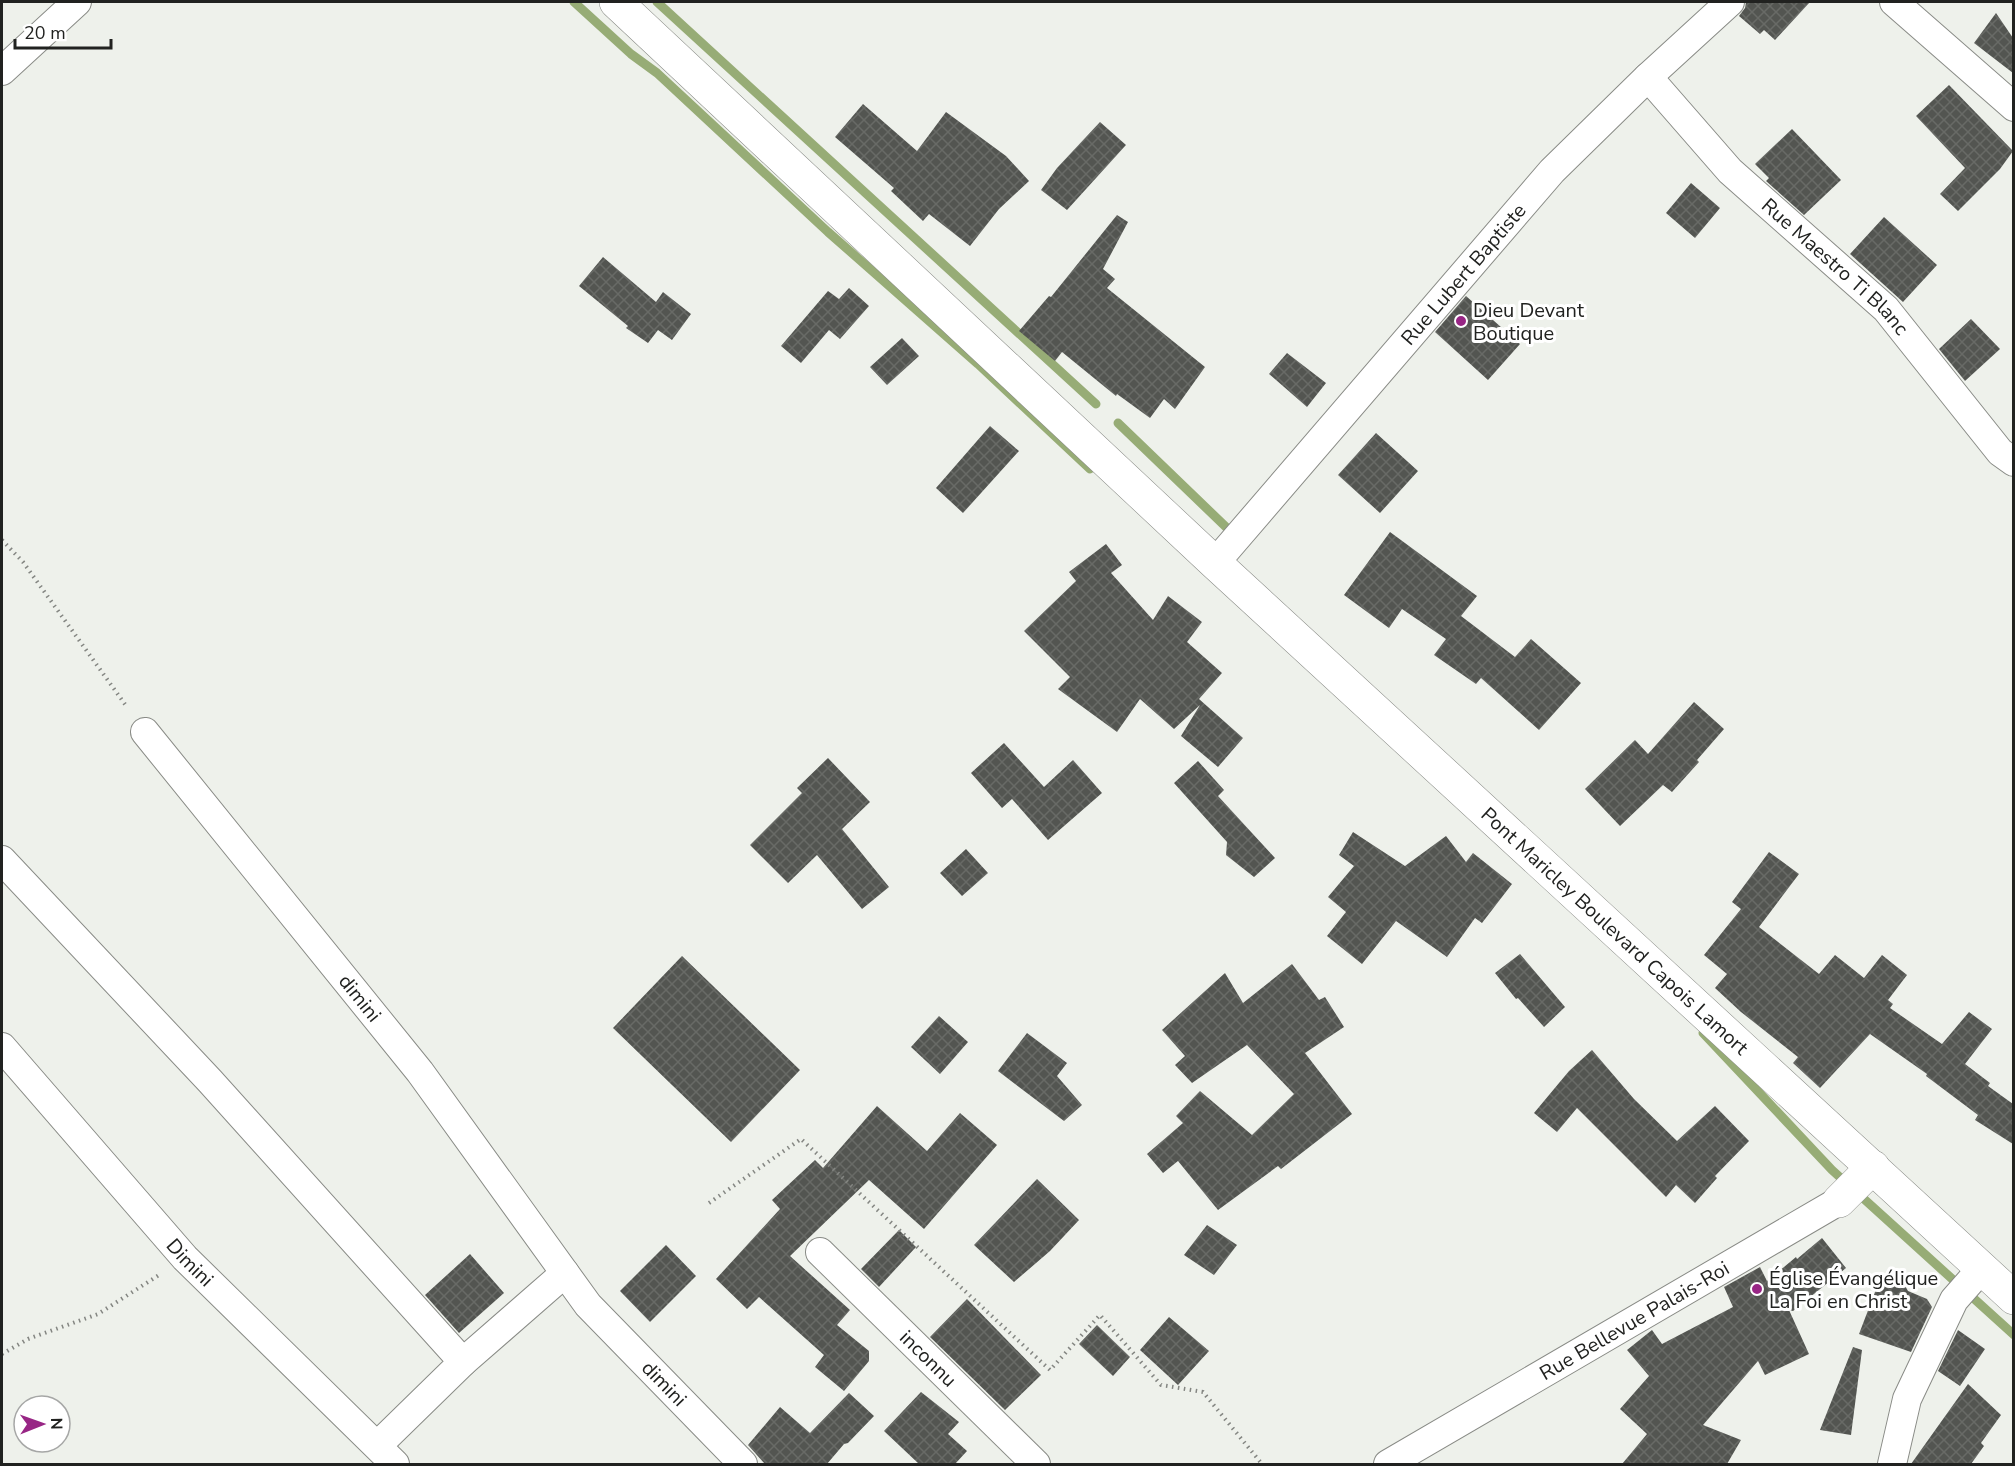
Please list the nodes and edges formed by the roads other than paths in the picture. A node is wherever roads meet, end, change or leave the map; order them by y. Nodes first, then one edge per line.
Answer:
1 (77, 2) edge
2 (616, 2) edge
3 (1730, 2) edge
4 (1894, 2) edge
5 (2, 71) edge
6 (1648, 77) junction
7 (2013, 107) edge
8 (2009, 450) edge
9 (1215, 563) junction
10 (145, 732) road end
11 (2, 860) edge
12 (2, 1047) edge
13 (1868, 1173) junction
14 (1839, 1201) joint
15 (820, 1252) dead end
16 (565, 1273) junction
17 (1968, 1284) junction
18 (2013, 1298) edge
19 (463, 1362) junction
20 (386, 1455) edge
21 (743, 1464) edge
22 (1036, 1464) edge
23 (1388, 1464) edge
24 (1892, 1464) edge

1 - 5 street
2 - 9 street, Pont Maricley Boulevard Capois Lamort
3 - 6 street, Rue Lubert Baptiste
4 - 7 street
6 - 8 street, Rue Maestro Ti Blanc
6 - 9 street, Rue Lubert Baptiste
9 - 13 street, Pont Maricley Boulevard Capois Lamort
10 - 16 street, dimini
11 - 19 street
12 - 20 street, Dimini
13 - 14 street, Rue Bellevue Palais-Roi
13 - 17 street, Pont Maricley Boulevard Capois Lamort
14 - 23 street, Rue Bellevue Palais-Roi
15 - 22 street, inconnu
16 - 19 street
16 - 21 street, dimini
17 - 18 street, Pont Maricley Boulevard Capois Lamort
17 - 24 street
19 - 20 street

